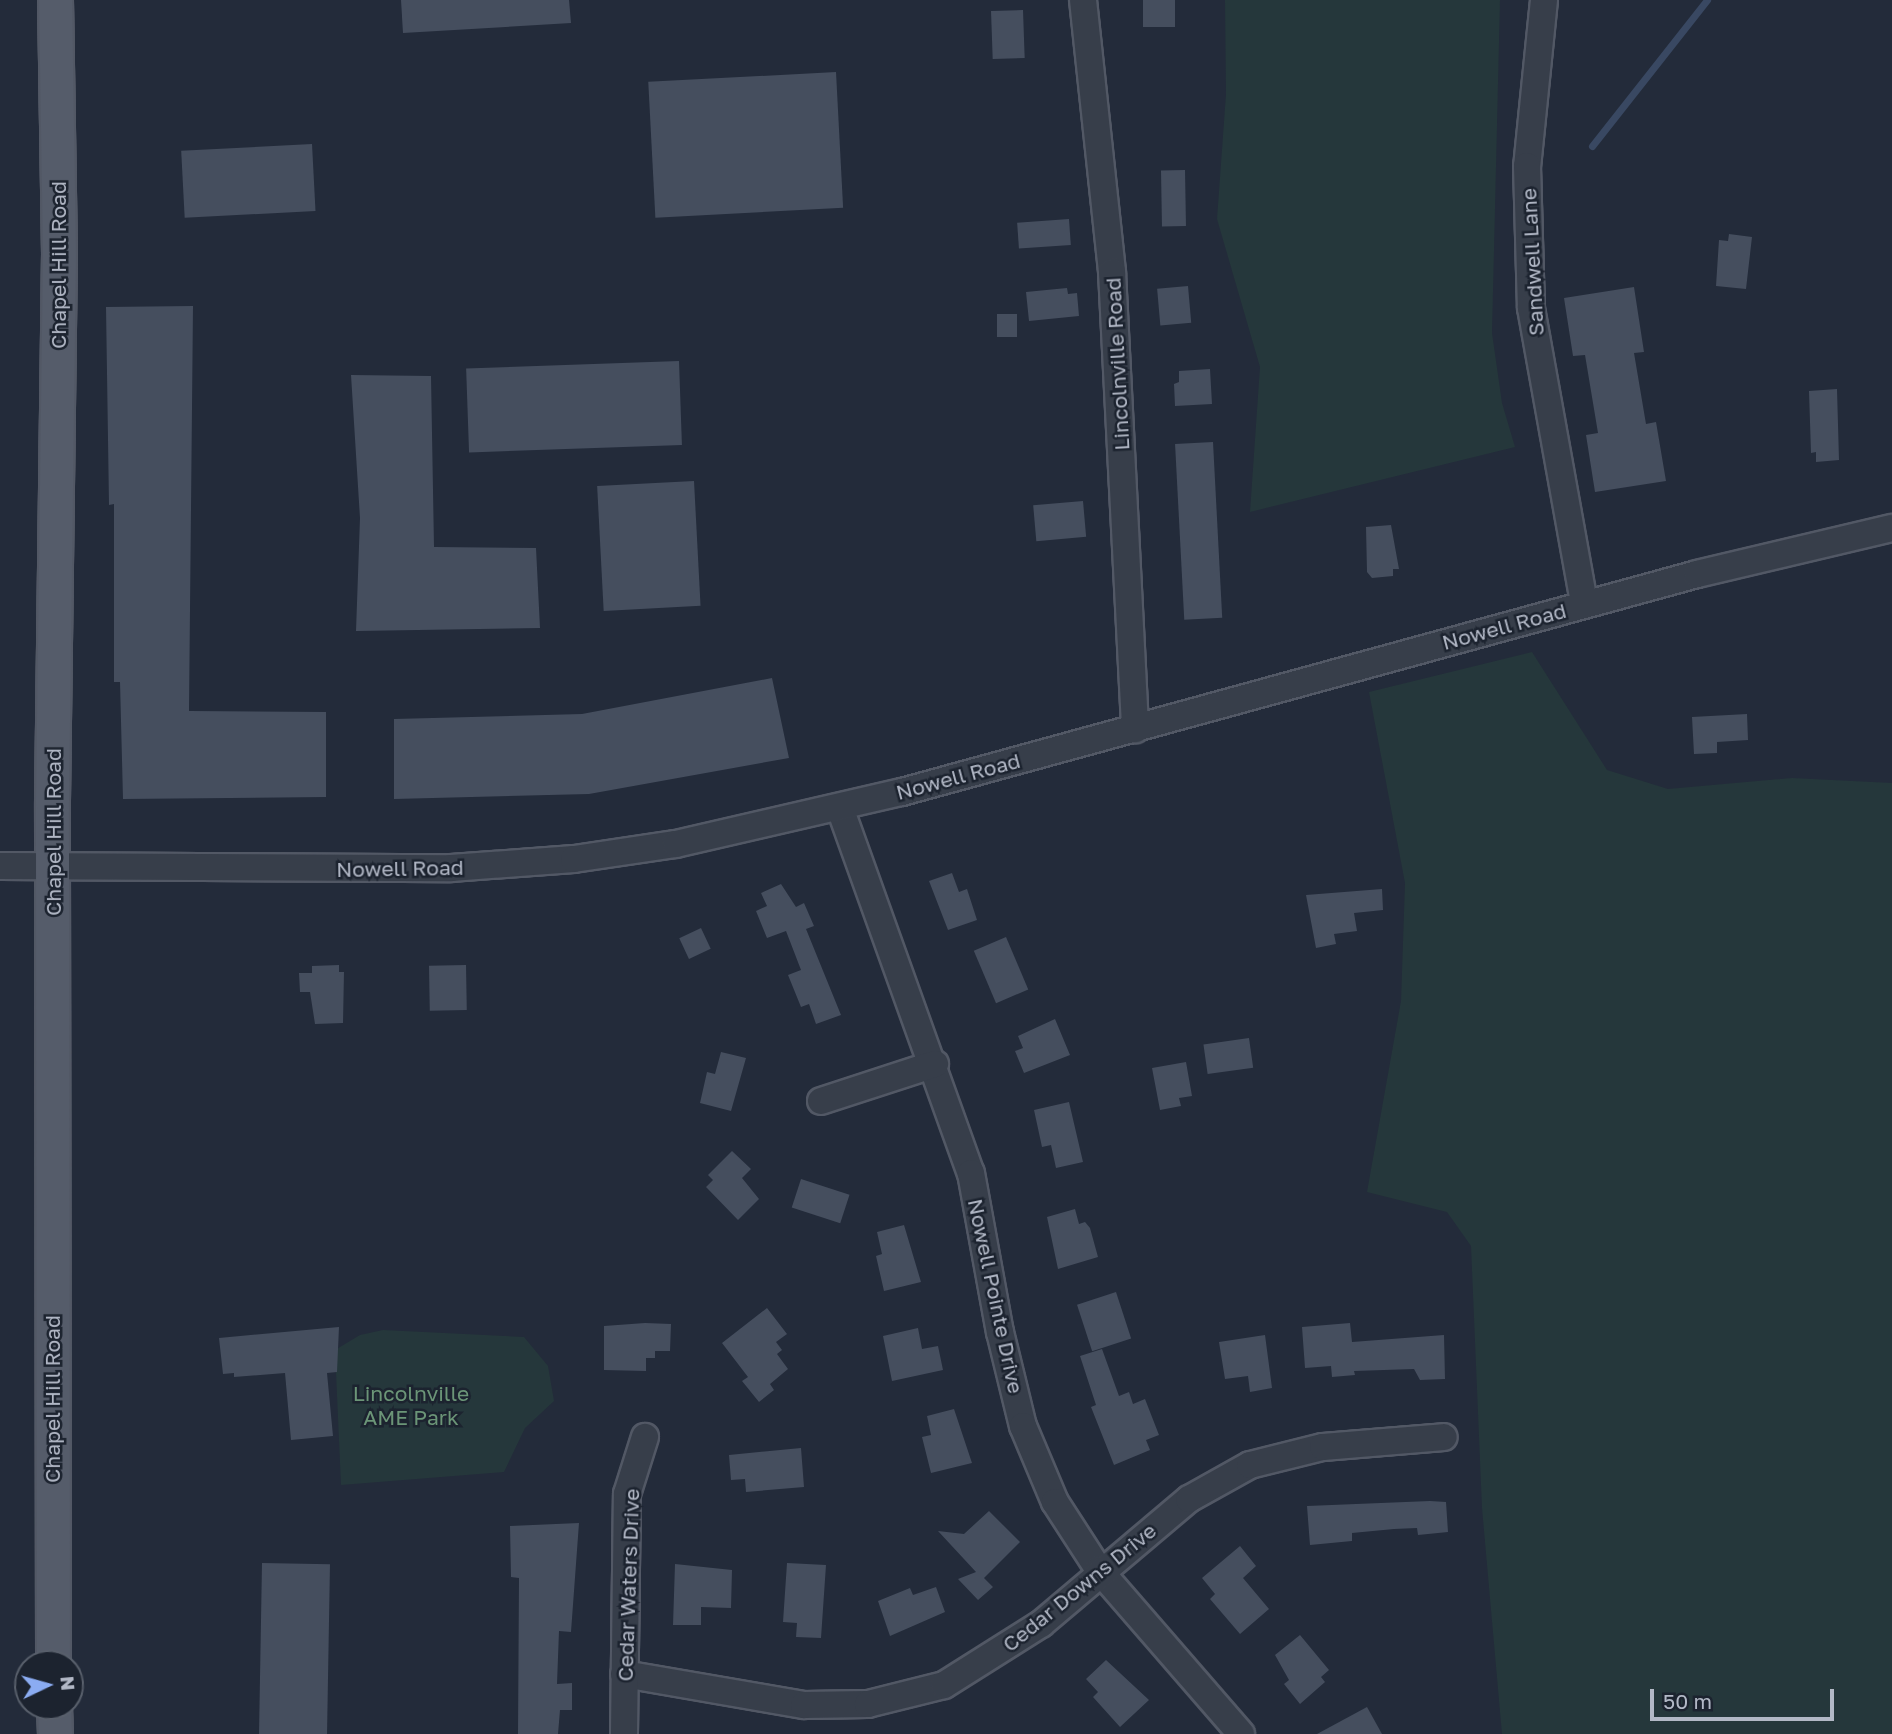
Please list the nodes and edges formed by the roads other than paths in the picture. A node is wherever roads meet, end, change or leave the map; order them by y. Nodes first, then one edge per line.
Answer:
1 (55, 0) edge
2 (1083, 0) edge
3 (1544, 0) edge
4 (1892, 528) edge
5 (1584, 604) junction
6 (1135, 729) junction
7 (840, 807) junction
8 (0, 866) edge
9 (53, 866) junction
10 (935, 1064) junction
11 (821, 1101) dead end
12 (645, 1437) dead end
13 (1444, 1437) dead end
14 (1100, 1570) junction
15 (53, 1650) edge
16 (624, 1675) junction
17 (624, 1734) edge
18 (1241, 1734) edge

1 - 9 main road, Chapel Hill Road
2 - 6 street, Lincolnville Road
3 - 5 street, Sandwell Lane
4 - 5 street, Nowell Road
5 - 6 street, Nowell Road
6 - 7 street, Nowell Road
7 - 9 street, Nowell Road
7 - 10 street, Nowell Pointe Drive
8 - 9 street, Nowell Road
9 - 15 main road, Chapel Hill Road
10 - 11 street
10 - 14 street, Nowell Pointe Drive
12 - 16 street, Cedar Waters Drive
13 - 14 street, Cedar Downs Drive
14 - 16 street, Cedar Downs Drive
14 - 18 street, Nowell Pointe Drive
16 - 17 street, Cedar Waters Drive

